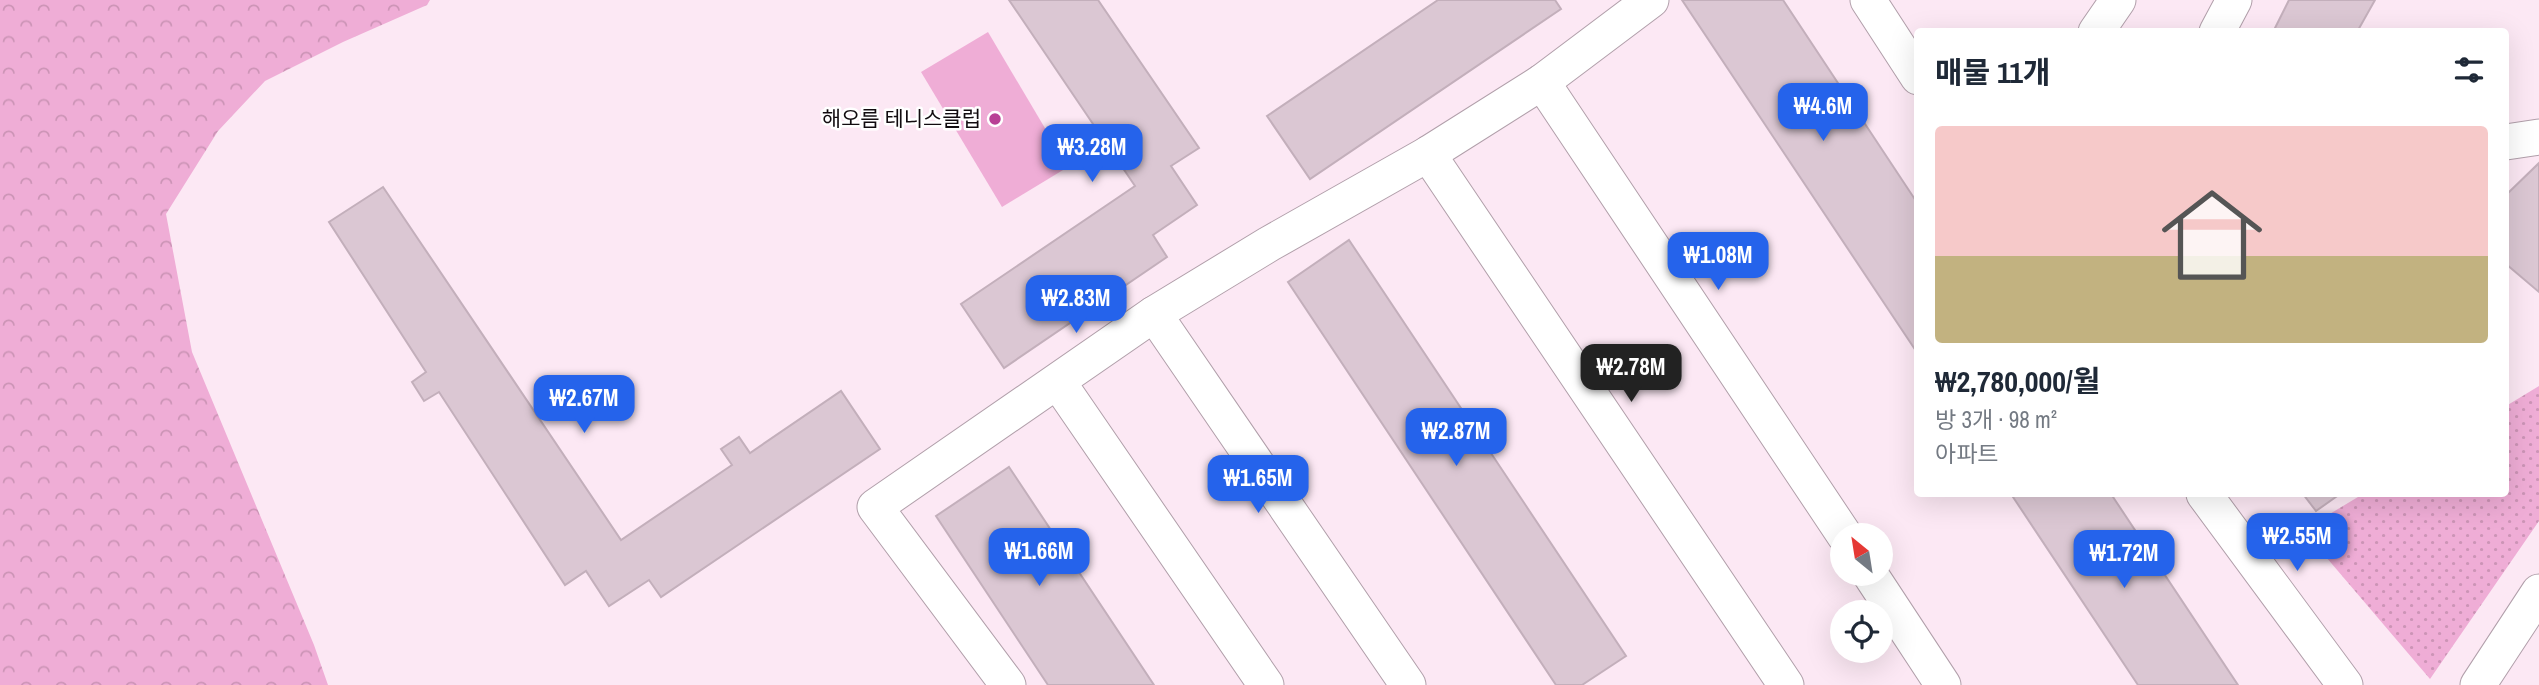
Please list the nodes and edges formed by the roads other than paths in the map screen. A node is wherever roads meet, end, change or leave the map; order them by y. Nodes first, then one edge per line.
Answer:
1 (1651, 0) edge
2 (1868, 0) edge
3 (2118, 0) edge
4 (2234, 0) edge
5 (2099, 28) edge
6 (2219, 28) edge
7 (1914, 71) edge
8 (1542, 82) junction
9 (2539, 136) edge
10 (2509, 141) edge
11 (1428, 154) junction
12 (1154, 314) junction
13 (1058, 382) junction
14 (2206, 497) edge
15 (1836, 523) edge
16 (1878, 586) edge
17 (2539, 592) edge
18 (1008, 685) edge
19 (1266, 685) edge
20 (1408, 685) edge
21 (1786, 685) edge
22 (1943, 685) edge
23 (2345, 685) edge
24 (2478, 685) edge

1 - 8 street
2 - 7 street
3 - 5 street
4 - 6 street
8 - 11 street
8 - 15 street
9 - 10 street
11 - 12 street
11 - 21 street
12 - 13 street
12 - 20 street
13 - 18 street
13 - 19 street
14 - 23 street
16 - 22 street
17 - 24 street

